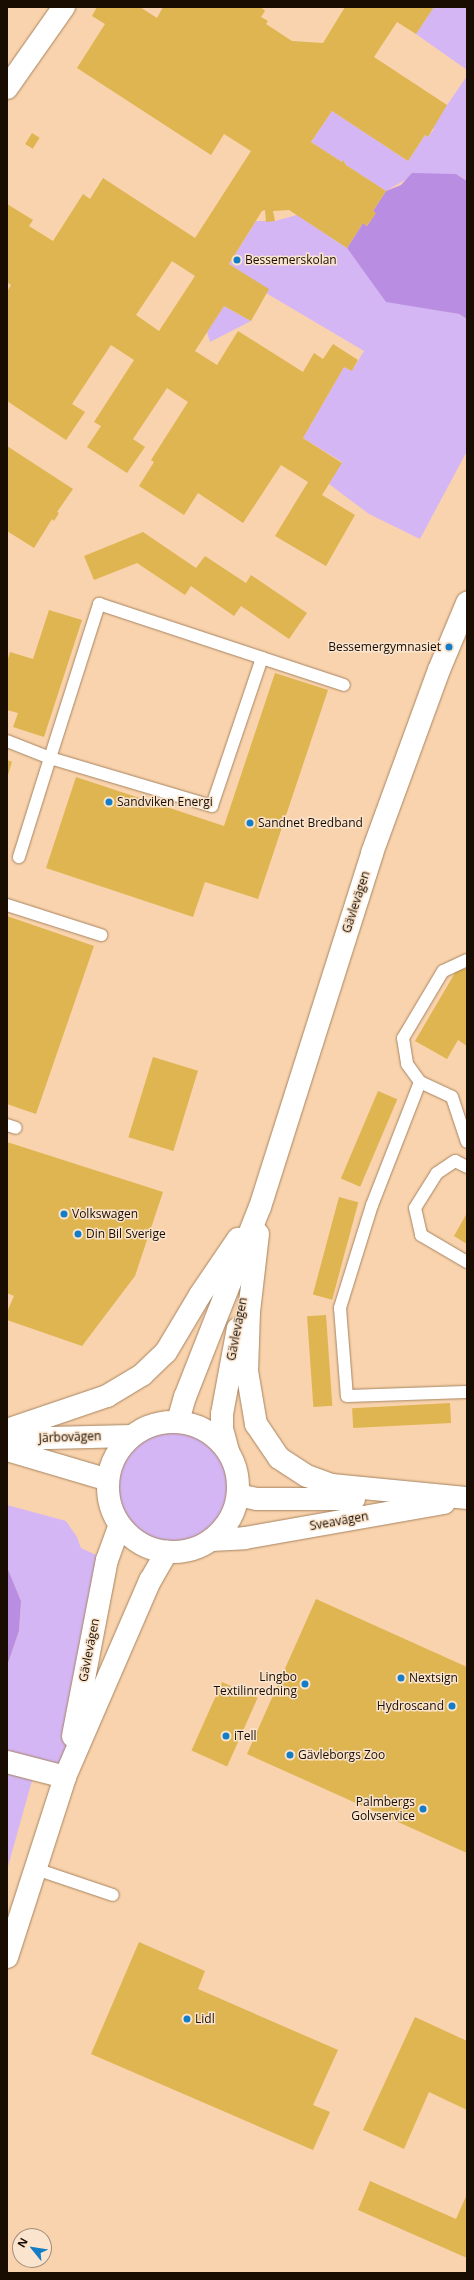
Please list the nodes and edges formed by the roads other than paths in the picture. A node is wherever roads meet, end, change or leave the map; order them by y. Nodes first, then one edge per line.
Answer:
1 (64, 7) edge
2 (7, 88) edge
3 (467, 603) edge
4 (262, 658) junction
5 (344, 684) dead end
6 (7, 741) edge
7 (50, 758) junction
8 (19, 856) dead end
9 (7, 905) edge
10 (101, 935) dead end
11 (467, 960) edge
12 (420, 1082) junction
13 (467, 1142) edge
14 (467, 1167) edge
15 (260, 1207) junction
16 (467, 1262) edge
17 (467, 1392) edge
18 (178, 1421) junction
19 (7, 1430) edge
20 (132, 1436) junction
21 (7, 1440) edge
22 (7, 1450) edge
23 (228, 1451) junction
24 (108, 1480) junction
25 (238, 1495) junction
26 (467, 1499) edge
27 (120, 1525) junction
28 (211, 1540) junction
29 (167, 1552) junction
30 (7, 1762) edge
31 (65, 1778) junction
32 (36, 1869) junction
33 (113, 1895) dead end
34 (7, 1957) edge

1 - 2 main road
3 - 15 main road, Gävlevägen
4 - 5 lane
4 - 7 lane
4 - 7 lane
6 - 7 lane
7 - 8 lane
9 - 10 lane
11 - 12 lane
12 - 13 lane
12 - 17 lane
14 - 16 lane
15 - 18 main road, Gävlevägen
15 - 19 main road
15 - 23 main road, Gävlevägen
15 - 26 main road
18 - 20 main road, Gävlevägen
18 - 23 main road, Gävlevägen
20 - 21 main road, Järbovägen
20 - 24 main road, Gävlevägen
22 - 24 main road, Järbovägen
23 - 25 main road, Gävlevägen
24 - 27 main road, Gävlevägen
25 - 26 main road, Sveavägen
25 - 28 main road, Gävlevägen
26 - 28 main road, Sveavägen
27 - 29 main road, Gävlevägen
27 - 31 main road, Gävlevägen
28 - 29 main road, Gävlevägen
29 - 31 main road, Gävlevägen
30 - 31 main road
31 - 32 main road, Gävlevägen
32 - 33 lane
32 - 34 main road, Gävlevägen

